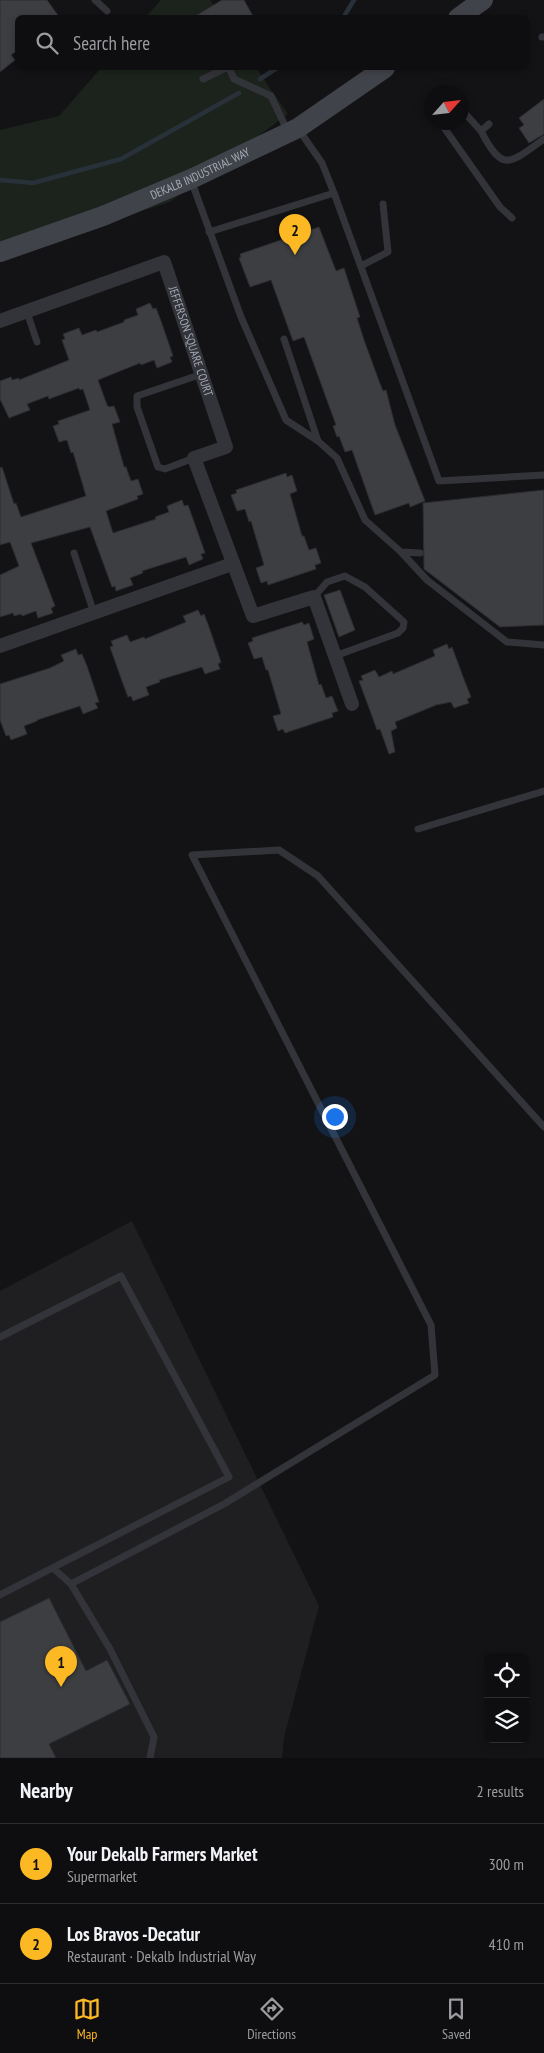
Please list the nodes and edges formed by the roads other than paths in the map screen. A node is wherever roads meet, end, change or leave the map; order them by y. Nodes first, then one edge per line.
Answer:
1 (95, 0) edge
2 (483, 0) edge
3 (107, 11) dead end
4 (462, 15) edge
5 (223, 70) edge
6 (229, 70) edge
7 (382, 70) edge
8 (203, 79) dead end
9 (469, 118) edge
10 (489, 124) dead end
11 (293, 130) junction
12 (445, 130) edge
13 (481, 131) junction
14 (544, 139) edge
15 (191, 179) junction
16 (334, 192) junction
17 (383, 204) dead end
18 (512, 218) dead end
19 (209, 232) junction
20 (0, 252) edge
21 (361, 266) junction
22 (27, 312) junction
23 (0, 321) edge
24 (284, 339) dead end
25 (37, 342) dead end
26 (202, 374) junction
27 (318, 441) junction
28 (194, 458) junction
29 (544, 475) edge
30 (401, 552) junction
31 (74, 553) dead end
32 (420, 553) dead end
33 (232, 564) junction
34 (314, 597) junction
35 (94, 613) junction
36 (544, 645) edge
37 (0, 646) edge
38 (335, 656) junction
39 (352, 704) dead end
40 (544, 791) edge
41 (418, 829) dead end
42 (544, 1127) edge
43 (0, 1337) edge
44 (54, 1569) junction
45 (71, 1584) junction
46 (0, 1596) edge
47 (150, 1758) edge

1 - 3 lane
2 - 4 main road
5 - 8 lane
6 - 11 lane
7 - 11 main road, DEKALB INDUSTRIAL WAY
9 - 13 lane
10 - 13 lane
11 - 15 main road, DEKALB INDUSTRIAL WAY
11 - 16 lane
12 - 18 lane
13 - 14 lane
15 - 19 lane
15 - 20 main road, DEKALB INDUSTRIAL WAY
16 - 19 lane
16 - 21 lane
17 - 21 lane
19 - 27 lane
21 - 29 lane
22 - 23 street, JEFFERSON SQUARE COURT
22 - 25 lane
22 - 26 street, JEFFERSON SQUARE COURT
24 - 27 lane
26 - 28 street, JEFFERSON SQUARE COURT
26 - 28 lane
27 - 30 lane
28 - 33 street
30 - 32 lane
30 - 36 lane
31 - 35 lane
33 - 34 street
33 - 35 street
34 - 38 street
34 - 38 lane
35 - 37 street
38 - 39 street
40 - 41 lane
42 - 45 lane
43 - 44 lane
44 - 45 lane
44 - 46 lane
45 - 47 lane

